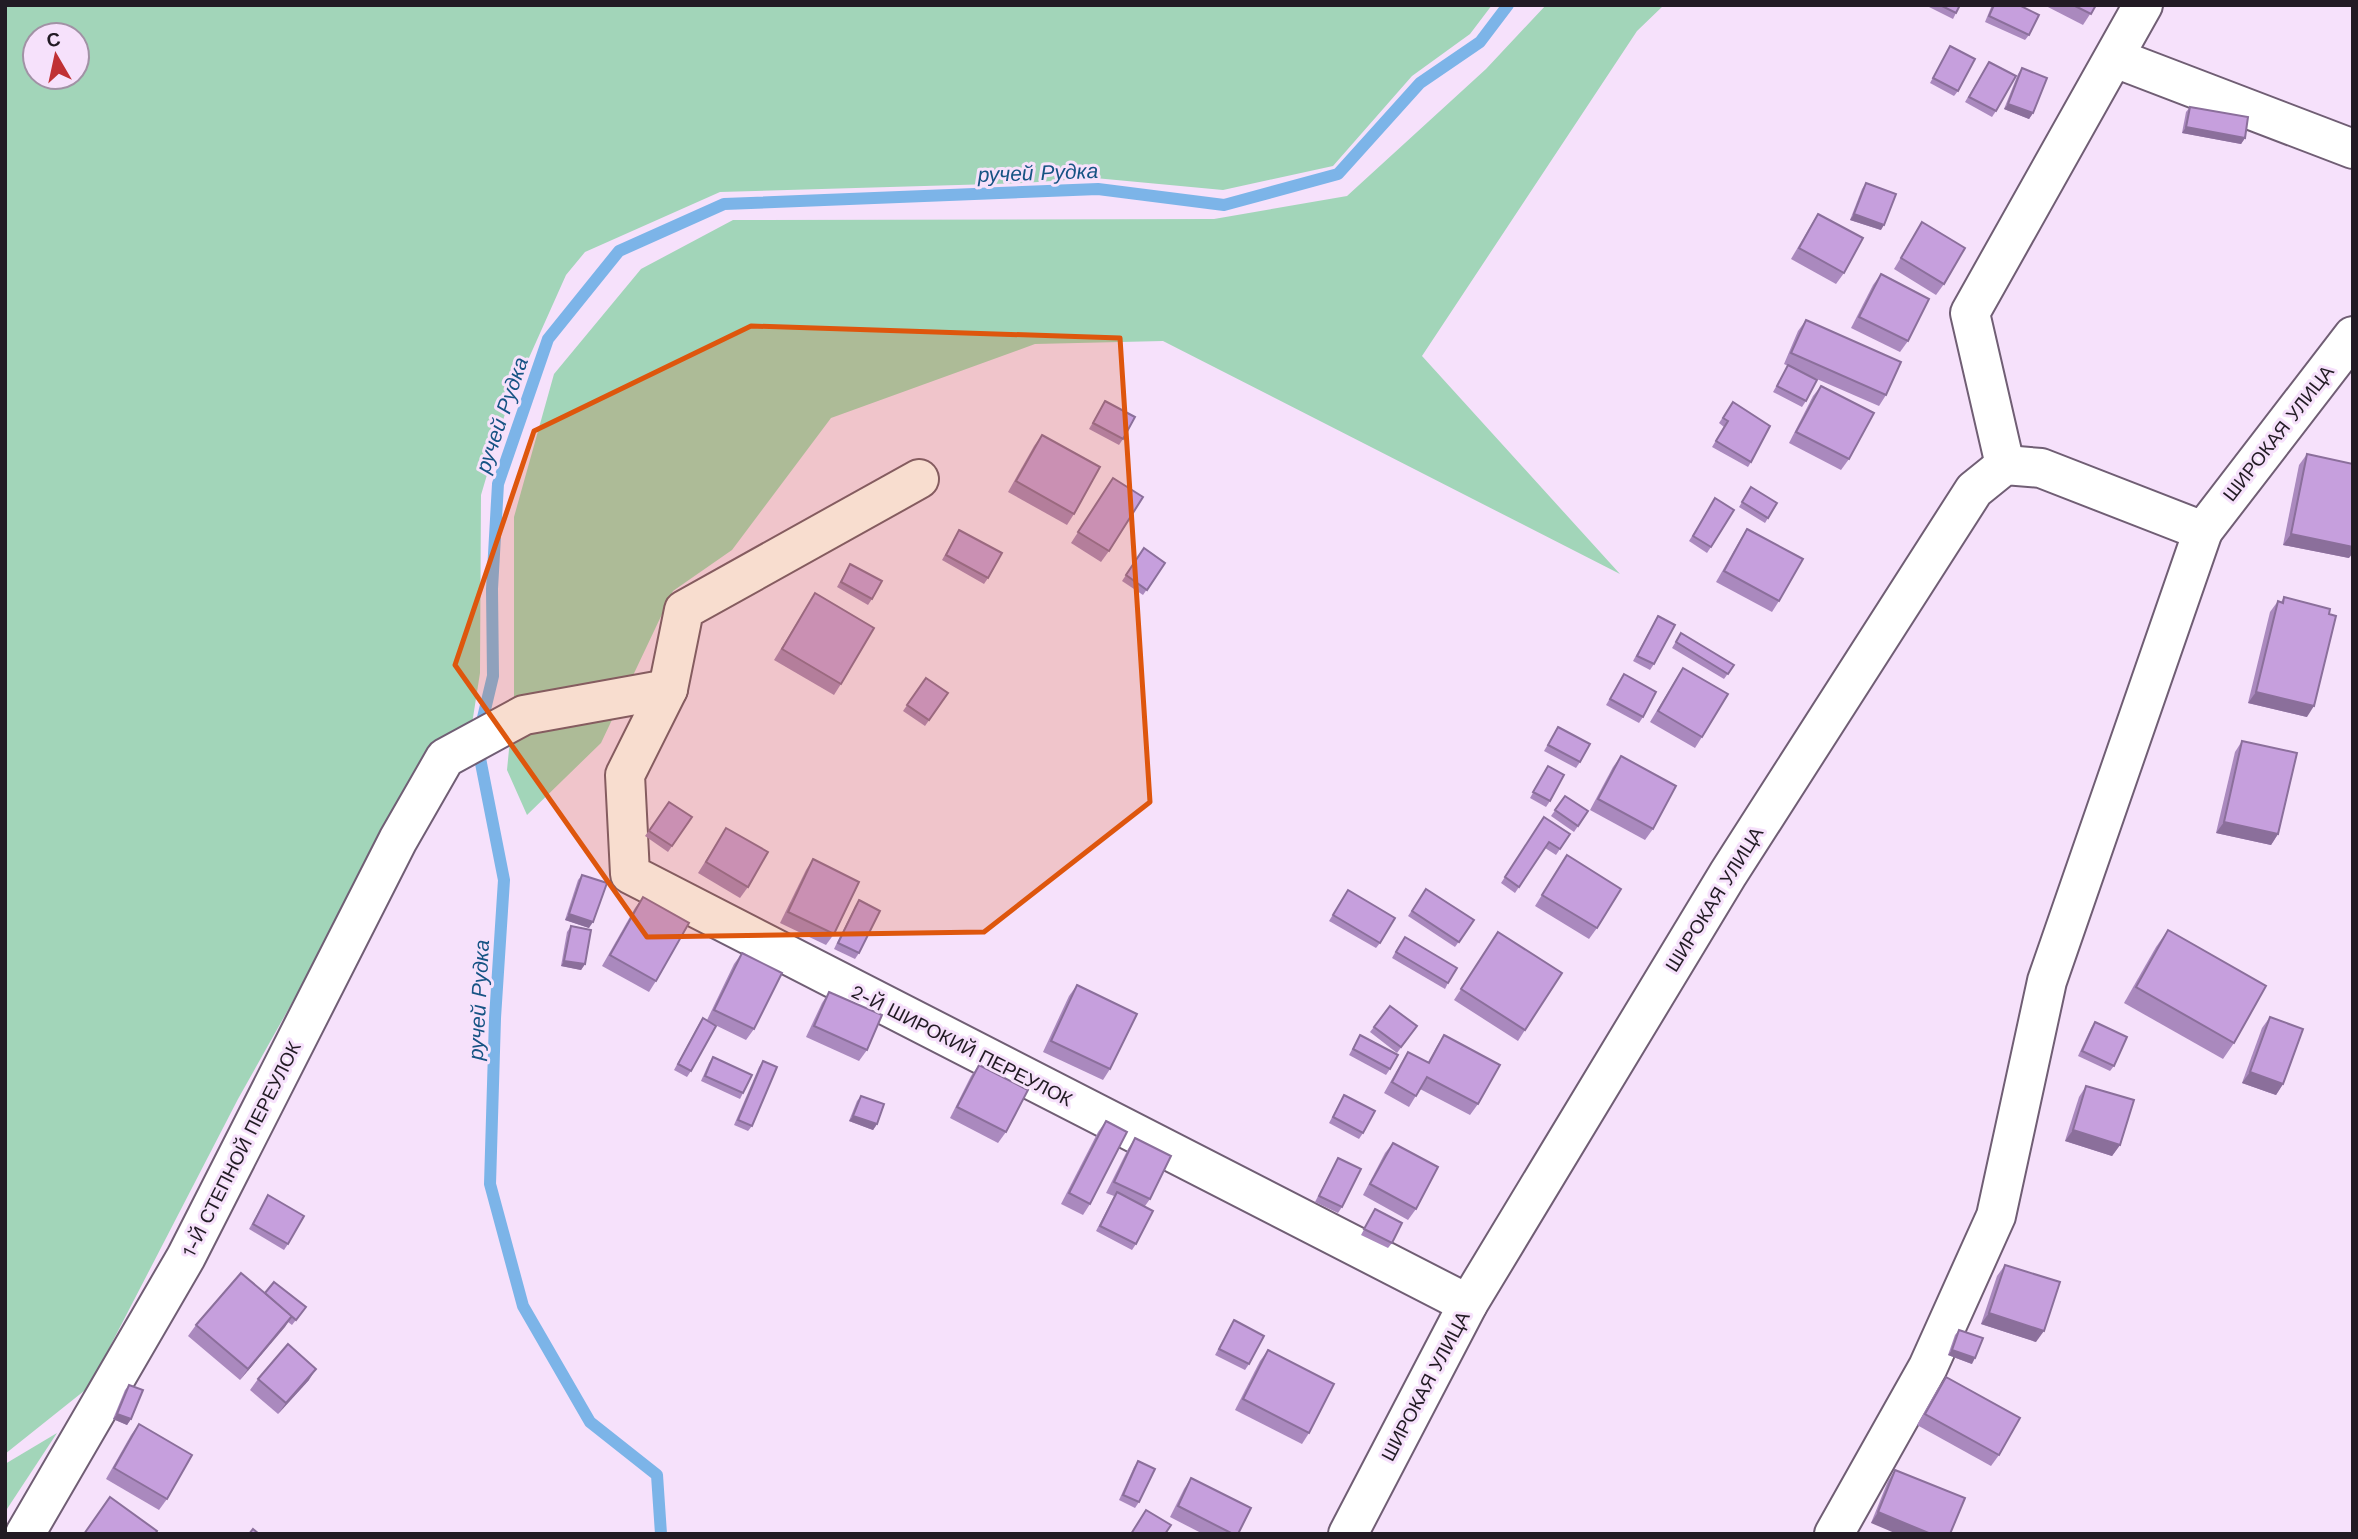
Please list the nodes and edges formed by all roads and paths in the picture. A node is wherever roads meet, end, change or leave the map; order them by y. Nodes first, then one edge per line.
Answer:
1 (2143, 5) edge
2 (2115, 58) junction
3 (2353, 149) edge
4 (2353, 336) edge
5 (2004, 465) junction
6 (919, 479) dead end
7 (2203, 531) junction
8 (668, 689) junction
9 (1468, 1304) junction
10 (25, 1534) edge
11 (1348, 1534) edge
12 (1833, 1534) edge

1 - 2 street
2 - 3 street
2 - 5 street
4 - 7 street, ШИРОКАЯ УЛИЦА
5 - 7 street
5 - 9 street, ШИРОКАЯ УЛИЦА
6 - 8 street
7 - 12 street, ШИРОКАЯ УЛИЦА
8 - 9 street, 2-Й ШИРОКИЙ ПЕРЕУЛОК
8 - 10 street, 1-Й СТЕПНОЙ ПЕРЕУЛОК
9 - 11 street, ШИРОКАЯ УЛИЦА

